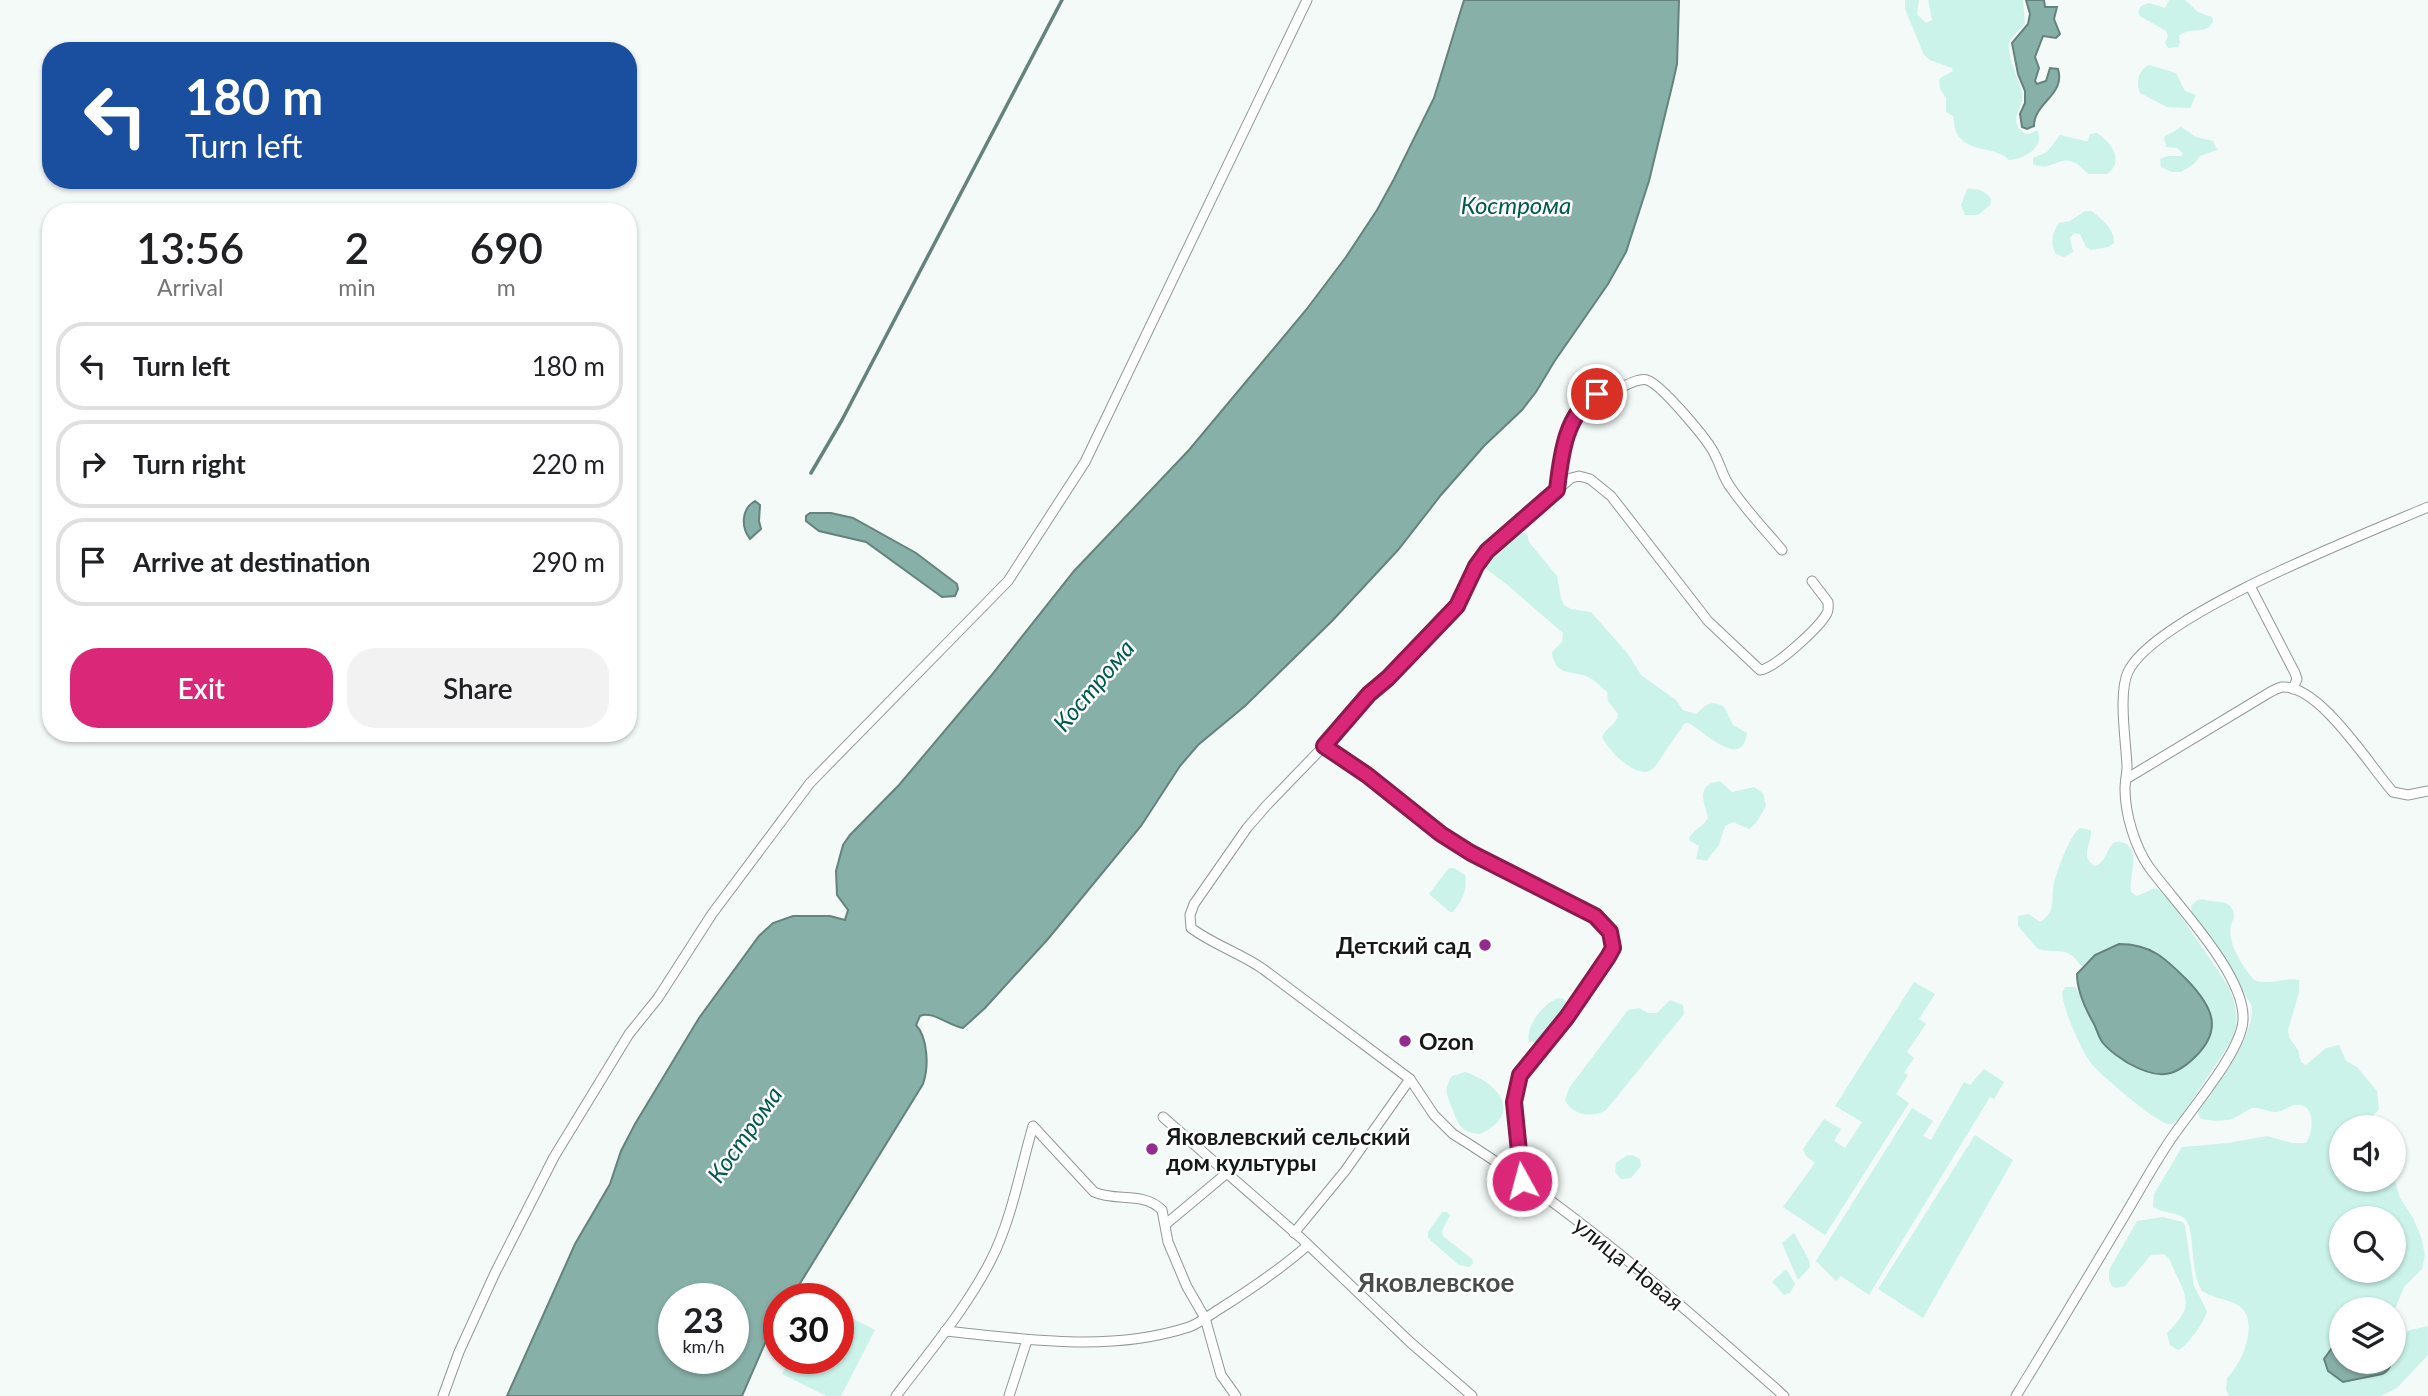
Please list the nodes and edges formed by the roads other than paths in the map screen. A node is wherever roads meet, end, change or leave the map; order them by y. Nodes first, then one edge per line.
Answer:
1 (1307, 0) edge
2 (1557, 490) junction
3 (2428, 507) edge
4 (1782, 550) dead end
5 (1812, 581) dead end
6 (2250, 586) junction
7 (2293, 689) junction
8 (1324, 746) junction
9 (2126, 779) junction
10 (2428, 791) edge
11 (1410, 1079) junction
12 (1163, 1117) dead end
13 (1227, 1174) junction
14 (1522, 1181) junction
15 (1166, 1224) junction
16 (1294, 1233) junction
17 (1308, 1245) junction
18 (1205, 1318) junction
19 (944, 1331) junction
20 (1027, 1340) junction
21 (443, 1396) edge
22 (897, 1396) edge
23 (1009, 1396) edge
24 (1237, 1396) edge
25 (1472, 1396) edge
26 (1784, 1396) edge
27 (2016, 1396) edge

1 - 21 street
2 - 4 street
2 - 5 street
2 - 8 street
3 - 6 street
6 - 7 street
6 - 9 street
7 - 9 street
7 - 10 street
8 - 11 street, улица Новая
8 - 14 street
9 - 27 street
11 - 14 street, улица Новая
11 - 16 street
12 - 13 street
13 - 15 street
13 - 16 street
14 - 26 street, улица Новая
15 - 18 street
15 - 19 street
16 - 17 street
17 - 18 street
17 - 25 street
18 - 20 street
18 - 24 street
19 - 20 street
19 - 22 street
20 - 23 street

